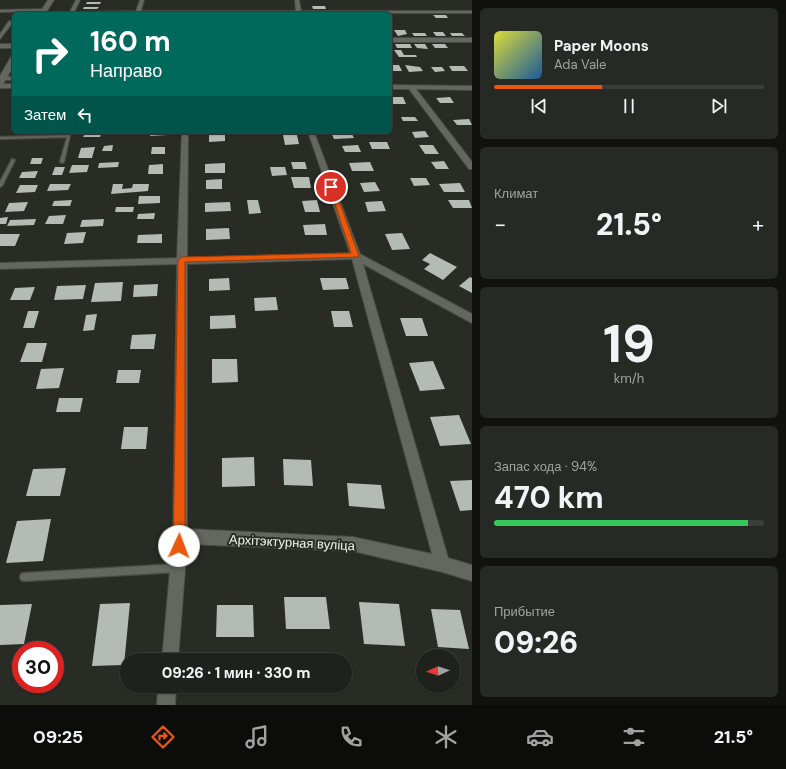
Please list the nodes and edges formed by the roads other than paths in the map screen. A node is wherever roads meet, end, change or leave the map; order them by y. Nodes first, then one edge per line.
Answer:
1 (51, 0) edge
2 (78, 0) edge
3 (142, 0) edge
4 (297, 0) edge
5 (0, 11) edge
6 (43, 12) edge
7 (72, 12) edge
8 (138, 12) edge
9 (298, 12) edge
10 (392, 12) edge
11 (472, 12) edge
12 (11, 22) dead end
13 (0, 37) edge
14 (392, 40) edge
15 (472, 40) edge
16 (0, 46) edge
17 (12, 46) edge
18 (12, 63) edge
19 (12, 79) edge
20 (1, 82) edge
21 (12, 85) edge
22 (392, 87) edge
23 (411, 87) junction
24 (472, 88) edge
25 (69, 134) edge
26 (185, 134) edge
27 (312, 134) edge
28 (0, 138) edge
29 (13, 160) dead end
30 (62, 162) dead end
31 (472, 167) edge
32 (0, 186) edge
33 (356, 256) junction
34 (182, 260) junction
35 (0, 266) edge
36 (472, 319) edge
37 (180, 536) junction
38 (442, 564) junction
39 (178, 568) junction
40 (472, 573) edge
41 (24, 577) dead end
42 (171, 653) edge
43 (167, 693) edge
44 (166, 705) edge

1 - 6 main road
2 - 7 street
3 - 8 street
4 - 9 street
5 - 6 street
10 - 11 street
12 - 13 street
14 - 15 street
16 - 17 street
18 - 20 main road
19 - 20 street
20 - 21 street
22 - 23 street
23 - 24 street
23 - 31 street
25 - 28 lane
25 - 30 lane
26 - 34 street
27 - 33 street
29 - 32 lane
33 - 34 street
33 - 36 street
33 - 38 street
34 - 35 street
34 - 37 street
37 - 38 street, Архітэктурная вуліца
37 - 39 street
38 - 40 street, Архітэктурная вуліца
39 - 41 lane
39 - 42 street
43 - 44 street

